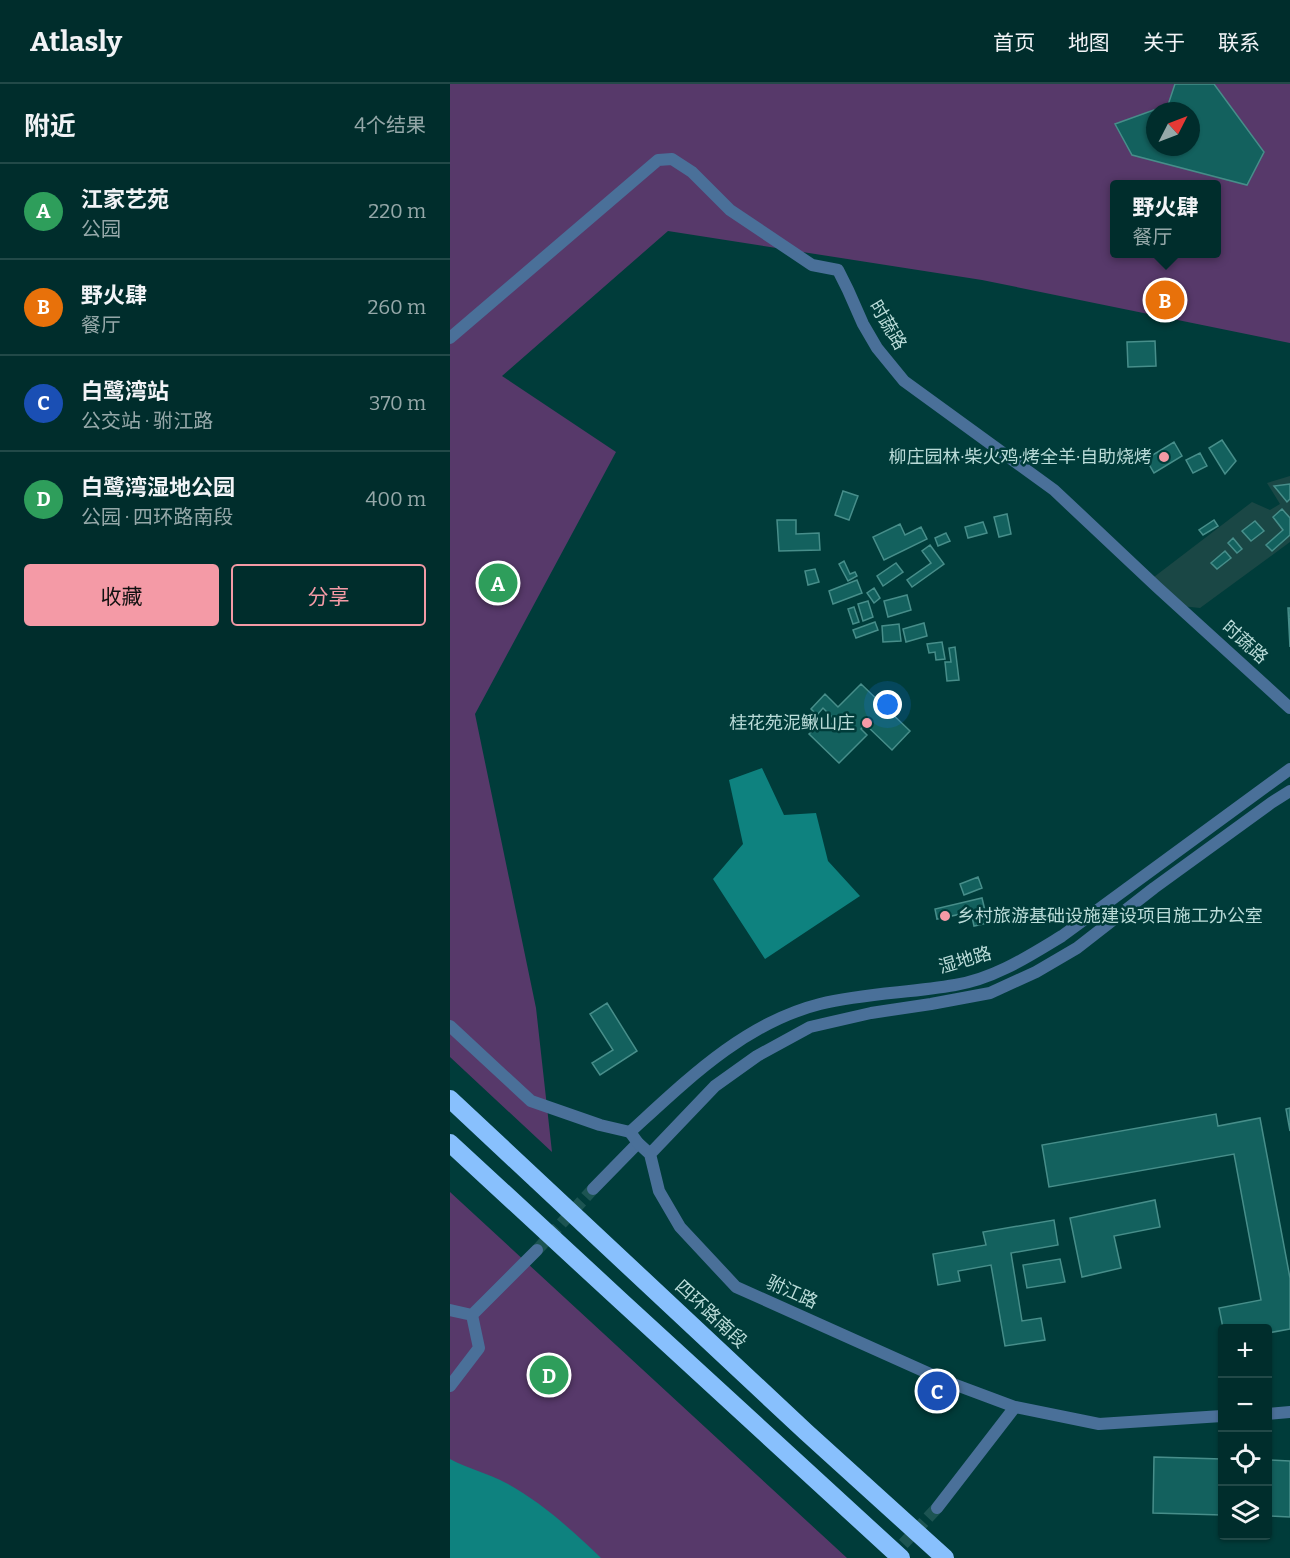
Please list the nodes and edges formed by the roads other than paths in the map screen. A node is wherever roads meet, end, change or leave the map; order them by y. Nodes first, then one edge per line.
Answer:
1 (450, 338) edge
2 (1290, 708) edge
3 (1290, 769) edge
4 (1290, 791) edge
5 (450, 1026) edge
6 (450, 1099) edge
7 (630, 1132) junction
8 (450, 1143) edge
9 (638, 1143) junction
10 (650, 1154) junction
11 (593, 1189) tunnel mouth
12 (537, 1251) tunnel mouth
13 (450, 1310) edge
14 (472, 1315) junction
15 (450, 1386) edge
16 (1015, 1407) junction
17 (1290, 1412) edge
18 (1272, 1414) edge
19 (1218, 1416) edge
20 (937, 1508) tunnel mouth
21 (901, 1558) edge
22 (946, 1558) edge

1 - 2 street, 时蔬路
3 - 7 street, 湿地路
4 - 10 street, 湿地路
5 - 7 street
6 - 22 highway, 四环路南段
7 - 9 street
8 - 21 highway
9 - 10 street
9 - 11 street
10 - 16 street, 驸江路
12 - 14 street
13 - 14 street
14 - 15 street
16 - 19 street, 驸江路
16 - 20 street
17 - 18 street

